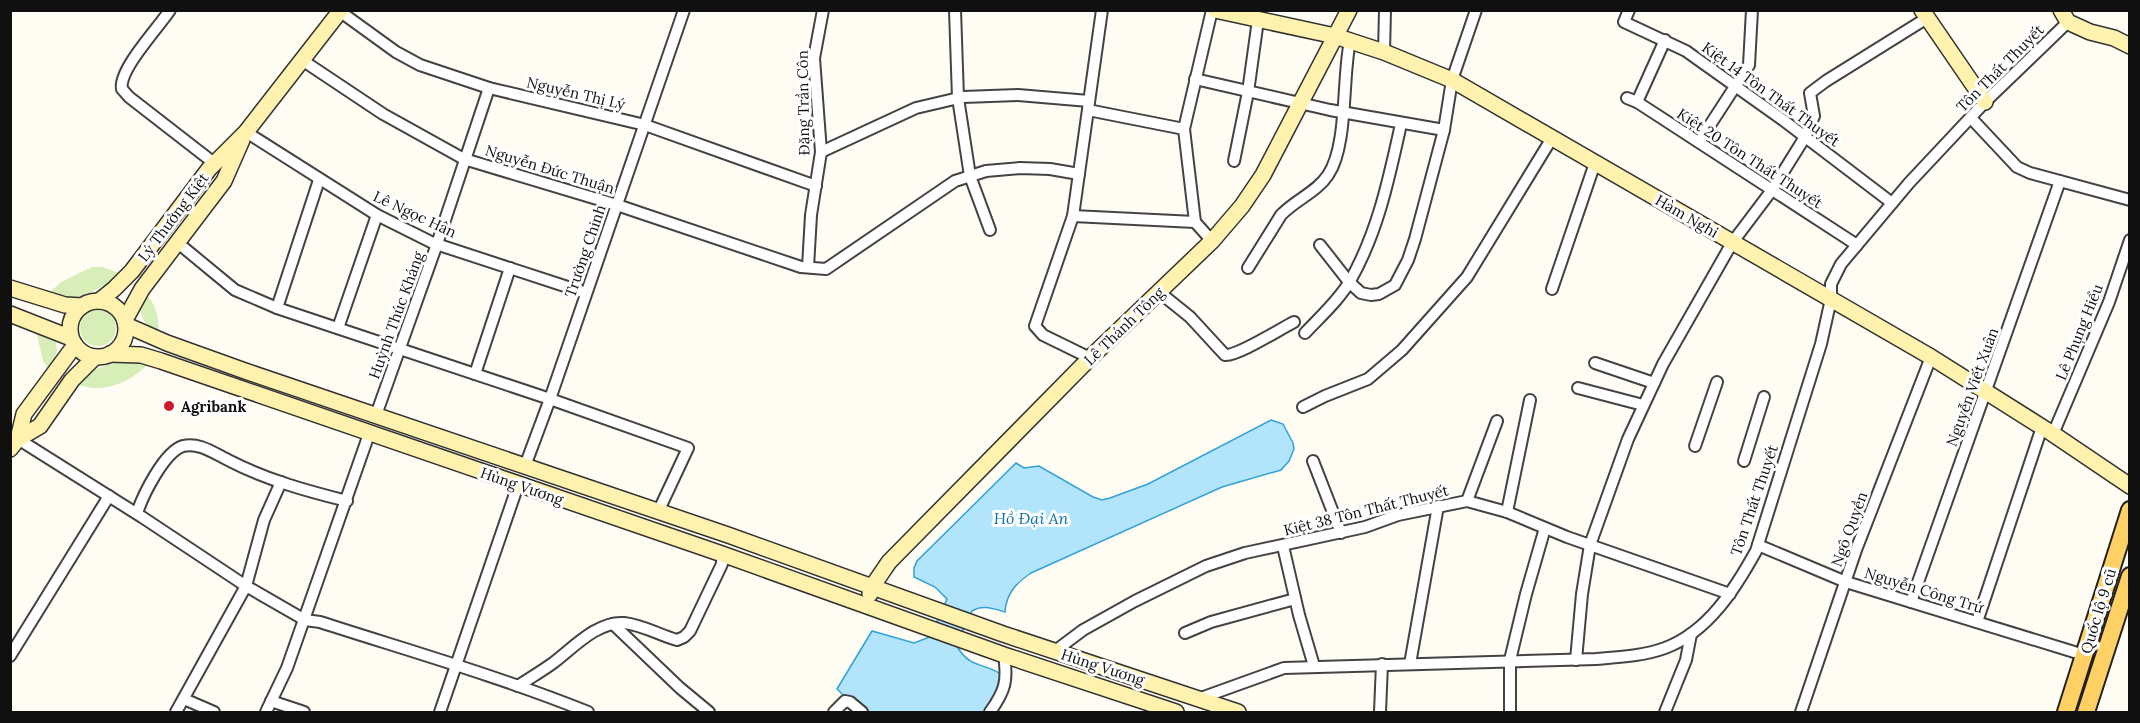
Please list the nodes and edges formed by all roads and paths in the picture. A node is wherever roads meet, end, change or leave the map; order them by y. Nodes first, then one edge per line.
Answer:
1 (170, 10) edge
2 (684, 10) edge
3 (823, 10) edge
4 (955, 10) edge
5 (1102, 10) edge
6 (1214, 10) edge
7 (1349, 10) edge
8 (1385, 10) edge
9 (1476, 10) edge
10 (1629, 10) edge
11 (1752, 10) edge
12 (340, 11) edge
13 (1924, 14) edge
14 (2065, 16) edge
15 (1258, 20) junction
16 (1343, 39) junction
17 (1665, 40) junction
18 (2130, 46) edge
19 (1384, 52) junction
20 (302, 60) junction
21 (1195, 79) junction
22 (1452, 81) junction
23 (1736, 86) junction
24 (489, 88) junction
25 (1248, 92) junction
26 (958, 98) junction
27 (1985, 102) junction
28 (1301, 103) junction
29 (1089, 106) junction
30 (1342, 113) junction
31 (1971, 117) junction
32 (1401, 123) junction
33 (645, 125) junction
34 (1184, 129) junction
35 (1444, 130) junction
36 (246, 132) junction
37 (1805, 136) junction
38 (1552, 138) junction
39 (1699, 142) junction
40 (821, 152) junction
41 (464, 159) junction
42 (1234, 161) dead end
43 (214, 163) junction
44 (1595, 163) junction
45 (1079, 174) junction
46 (970, 176) junction
47 (319, 180) junction
48 (2060, 181) junction
49 (816, 186) junction
50 (1772, 190) junction
51 (2130, 200) edge
52 (1892, 203) junction
53 (617, 205) junction
54 (377, 215) junction
55 (1073, 216) junction
56 (1195, 222) junction
57 (990, 230) dead end
58 (162, 231) junction
59 (2130, 240) edge
60 (1212, 241) junction
61 (178, 243) junction
62 (1732, 243) junction
63 (437, 244) junction
64 (1320, 245) dead end
65 (1857, 245) junction
66 (808, 267) junction
67 (510, 268) junction
68 (1248, 268) dead end
69 (1349, 282) junction
70 (10, 288) edge
71 (1552, 289) dead end
72 (1159, 292) junction
73 (586, 293) junction
74 (1831, 300) junction
75 (99, 301) junction
76 (82, 306) junction
77 (277, 308) junction
78 (10, 314) edge
79 (125, 322) junction
80 (1294, 322) dead end
81 (338, 328) junction
82 (1305, 333) dead end
83 (73, 342) junction
84 (400, 348) junction
85 (103, 356) junction
86 (1931, 357) junction
87 (1090, 358) junction
88 (1595, 363) dead end
89 (245, 371) junction
90 (474, 374) junction
91 (1717, 382) dead end
92 (1654, 383) junction
93 (1578, 388) dead end
94 (238, 390) junction
95 (1987, 392) junction
96 (1764, 398) dead end
97 (550, 399) junction
98 (1530, 400) dead end
99 (1643, 405) junction
100 (1302, 407) dead end
101 (375, 415) junction
102 (1497, 421) dead end
103 (2047, 430) junction
104 (369, 434) junction
105 (14, 444) edge
106 (1695, 446) dead end
107 (1313, 460) dead end
108 (1744, 461) dead end
109 (525, 466) junction
110 (281, 482) junction
111 (518, 485) junction
112 (2130, 486) edge
113 (110, 496) junction
114 (347, 501) junction
115 (1467, 501) junction
116 (1438, 506) junction
117 (2130, 510) edge
118 (658, 512) junction
119 (1507, 512) junction
120 (137, 513) junction
121 (1545, 528) junction
122 (651, 531) junction
123 (1341, 533) junction
124 (728, 535) junction
125 (1590, 545) junction
126 (1758, 545) junction
127 (1283, 546) junction
128 (722, 554) junction
129 (2130, 576) edge
130 (1846, 582) junction
131 (246, 586) junction
132 (872, 587) junction
133 (1730, 594) junction
134 (1295, 599) junction
135 (1911, 602) junction
136 (866, 606) junction
137 (304, 620) junction
138 (1977, 622) junction
139 (613, 624) junction
140 (1185, 633) dead end
141 (1691, 634) junction
142 (1055, 651) junction
143 (1004, 655) junction
144 (10, 656) edge
145 (2084, 656) junction
146 (1510, 660) junction
147 (1576, 660) junction
148 (2102, 662) junction
149 (1382, 664) junction
150 (1410, 664) junction
151 (456, 666) junction
152 (1314, 666) junction
153 (518, 686) junction
154 (184, 699) junction
155 (1198, 699) junction
156 (271, 701) junction
157 (176, 712) edge
158 (214, 712) edge
159 (266, 712) edge
160 (304, 712) edge
161 (440, 712) edge
162 (588, 712) edge
163 (709, 712) edge
164 (834, 712) edge
165 (862, 712) edge
166 (990, 712) edge
167 (1172, 712) edge
168 (1238, 712) edge
169 (1380, 712) edge
170 (1510, 712) edge
171 (1665, 712) edge
172 (1801, 712) edge
173 (2066, 712) edge
174 (2086, 712) edge

1 - 43 street
2 - 33 street, Trường Chinh
3 - 40 street, Đặng Trần Côn
4 - 26 street
5 - 29 street
6 - 15 main road, Hàm Nghi
6 - 21 street
7 - 16 main road, Lê Thánh Tông
8 - 19 street
9 - 22 street
10 - 17 street, Kiệt 14 Tôn Thất Thuyết
11 - 23 street
12 - 20 main road, Lý Thường Kiệt
12 - 24 street, Nguyễn Thị Lý
13 - 27 main road
13 - 37 street
14 - 18 main road
14 - 27 street, Tôn Thất Thuyết
15 - 16 main road, Hàm Nghi
15 - 25 street
16 - 19 main road, Hàm Nghi
16 - 28 main road, Lê Thánh Tông
16 - 30 street
17 - 23 street, Kiệt 14 Tôn Thất Thuyết
17 - 39 street, Kiệt 20 Tôn Thất Thuyết
19 - 22 main road, Hàm Nghi
20 - 36 main road, Lý Thường Kiệt
20 - 41 street, Nguyễn Đức Thuận
21 - 25 street
21 - 34 street
22 - 35 street
22 - 38 main road, Hàm Nghi
23 - 37 street, Kiệt 14 Tôn Thất Thuyết
23 - 39 street
24 - 33 street, Nguyễn Thị Lý
24 - 41 street, Huỳnh Thúc Kháng
25 - 28 street
25 - 42 street
26 - 29 street
26 - 40 street
26 - 46 street
27 - 31 street, Tôn Thất Thuyết
28 - 30 street
28 - 60 main road, Lê Thánh Tông
29 - 34 street
29 - 45 street
30 - 32 street
30 - 68 street
31 - 48 street
31 - 52 street, Tôn Thất Thuyết
32 - 35 street
32 - 69 street
33 - 49 street, Nguyễn Thị Lý
33 - 53 street, Trường Chinh
34 - 56 street
35 - 69 street
36 - 43 main road, Lý Thường Kiệt
36 - 47 street, Lê Ngọc Hân
36 - 61 main road, Lý Thường Kiệt
37 - 50 street
37 - 52 street, Kiệt 14 Tôn Thất Thuyết
38 - 44 main road, Hàm Nghi
38 - 100 street
39 - 50 street, Kiệt 20 Tôn Thất Thuyết
40 - 49 street, Đặng Trần Côn
41 - 53 street, Nguyễn Đức Thuận
41 - 63 street, Huỳnh Thúc Kháng
43 - 58 main road, Lý Thường Kiệt
44 - 62 main road, Hàm Nghi
44 - 71 street
45 - 46 street
45 - 55 street
46 - 57 street
46 - 66 street
47 - 54 street, Lê Ngọc Hân
47 - 77 street
48 - 51 street
48 - 95 street, Nguyễn Viết Xuân
49 - 66 street, Đặng Trần Côn
50 - 62 street
50 - 65 street, Kiệt 20 Tôn Thất Thuyết
52 - 65 street, Tôn Thất Thuyết
53 - 66 street, Nguyễn Đức Thuận
53 - 73 street, Trường Chinh
54 - 63 street, Lê Ngọc Hân
54 - 81 street
55 - 56 street
55 - 87 street
56 - 60 street
58 - 61 main road
58 - 75 main road, Lý Thường Kiệt
59 - 103 street, Lê Phụng Hiểu
60 - 72 main road, Lê Thánh Tông
61 - 77 street
61 - 79 main road, Lý Thường Kiệt
62 - 74 main road, Hàm Nghi
62 - 92 street
63 - 67 street, Lê Ngọc Hân
63 - 84 street, Huỳnh Thúc Kháng
64 - 69 street
65 - 74 street, Tôn Thất Thuyết
67 - 73 street, Lê Ngọc Hân
67 - 90 street
69 - 82 street
70 - 76 main road
72 - 80 street
72 - 87 main road, Lê Thánh Tông
73 - 97 street, Trường Chinh
74 - 86 main road, Hàm Nghi
74 - 126 street, Tôn Thất Thuyết
75 - 76 main road
75 - 79 main road
76 - 83 main road
77 - 81 street
78 - 83 main road
79 - 85 main road
79 - 89 main road, Hùng Vương
81 - 84 street
83 - 85 main road
83 - 105 main road
84 - 90 street
84 - 101 street, Huỳnh Thúc Kháng
85 - 94 main road, Hùng Vương
85 - 105 main road
86 - 95 main road, Hàm Nghi
86 - 130 street, Ngô Quyền
87 - 132 main road, Lê Thánh Tông
88 - 92 street
89 - 94 main road
89 - 101 main road, Hùng Vương
90 - 97 street
91 - 106 street
92 - 99 street
93 - 99 street
94 - 104 main road, Hùng Vương
95 - 103 main road, Hàm Nghi
95 - 135 street, Nguyễn Viết Xuân
96 - 108 street
97 - 109 street, Trường Chinh
97 - 118 street
98 - 119 street
99 - 125 street
101 - 104 main road
101 - 109 main road, Hùng Vương
102 - 115 street
103 - 112 main road, Hàm Nghi
103 - 138 street, Lê Phụng Hiểu
104 - 111 main road, Hùng Vương
104 - 114 street
105 - 113 street
107 - 123 street
109 - 111 main road
109 - 118 main road, Hùng Vương
110 - 114 street
110 - 120 street
110 - 131 street
111 - 122 main road, Hùng Vương
111 - 151 street
113 - 120 street
113 - 144 street
114 - 137 street
115 - 116 street, Kiệt 38 Tôn Thất Thuyết
115 - 119 street, Kiệt 38 Tôn Thất Thuyết
116 - 123 street, Kiệt 38 Tôn Thất Thuyết
116 - 150 street
117 - 145 main road, Quốc lộ 9 cũ
118 - 122 main road
118 - 124 main road, Hùng Vương
119 - 121 street, Kiệt 38 Tôn Thất Thuyết
120 - 131 street
121 - 125 street, Kiệt 38 Tôn Thất Thuyết
121 - 146 street
122 - 128 main road, Hùng Vương
123 - 127 street, Kiệt 38 Tôn Thất Thuyết
124 - 128 main road
124 - 132 main road, Hùng Vương
125 - 133 street, Kiệt 38 Tôn Thất Thuyết
125 - 147 street
126 - 130 street, Nguyễn Công Trứ
126 - 133 street, Tôn Thất Thuyết
127 - 134 street
127 - 142 street, Kiệt 38 Tôn Thất Thuyết
128 - 136 main road, Hùng Vương
128 - 139 street
129 - 148 main road, Quốc lộ 9 cũ
130 - 135 street, Nguyễn Công Trứ
130 - 172 street, Ngô Quyền
131 - 137 street
131 - 154 street
132 - 136 main road, Lê Thánh Tông
132 - 142 main road, Hùng Vương
133 - 141 street, Tôn Thất Thuyết
134 - 140 street
134 - 152 street
135 - 138 street, Nguyễn Công Trứ
136 - 143 main road, Hùng Vương
137 - 151 street
137 - 156 street
138 - 145 street, Nguyễn Công Trứ
139 - 153 street
139 - 163 street
141 - 147 street, Tôn Thất Thuyết
141 - 171 street
142 - 155 main road, Hùng Vương
143 - 166 street
143 - 167 main road, Hùng Vương
145 - 148 main road
145 - 173 main road, Quốc lộ 9 cũ
146 - 147 street, Tôn Thất Thuyết
146 - 150 street, Tôn Thất Thuyết
146 - 170 street
148 - 174 main road, Quốc lộ 9 cũ
149 - 150 street, Tôn Thất Thuyết
149 - 152 street, Tôn Thất Thuyết
149 - 169 street
151 - 153 street
151 - 161 street
152 - 155 street, Tôn Thất Thuyết
153 - 162 street
154 - 157 street
154 - 158 street
155 - 167 main road
155 - 168 main road, Hùng Vương
156 - 159 street
156 - 160 street
164 - 165 street

